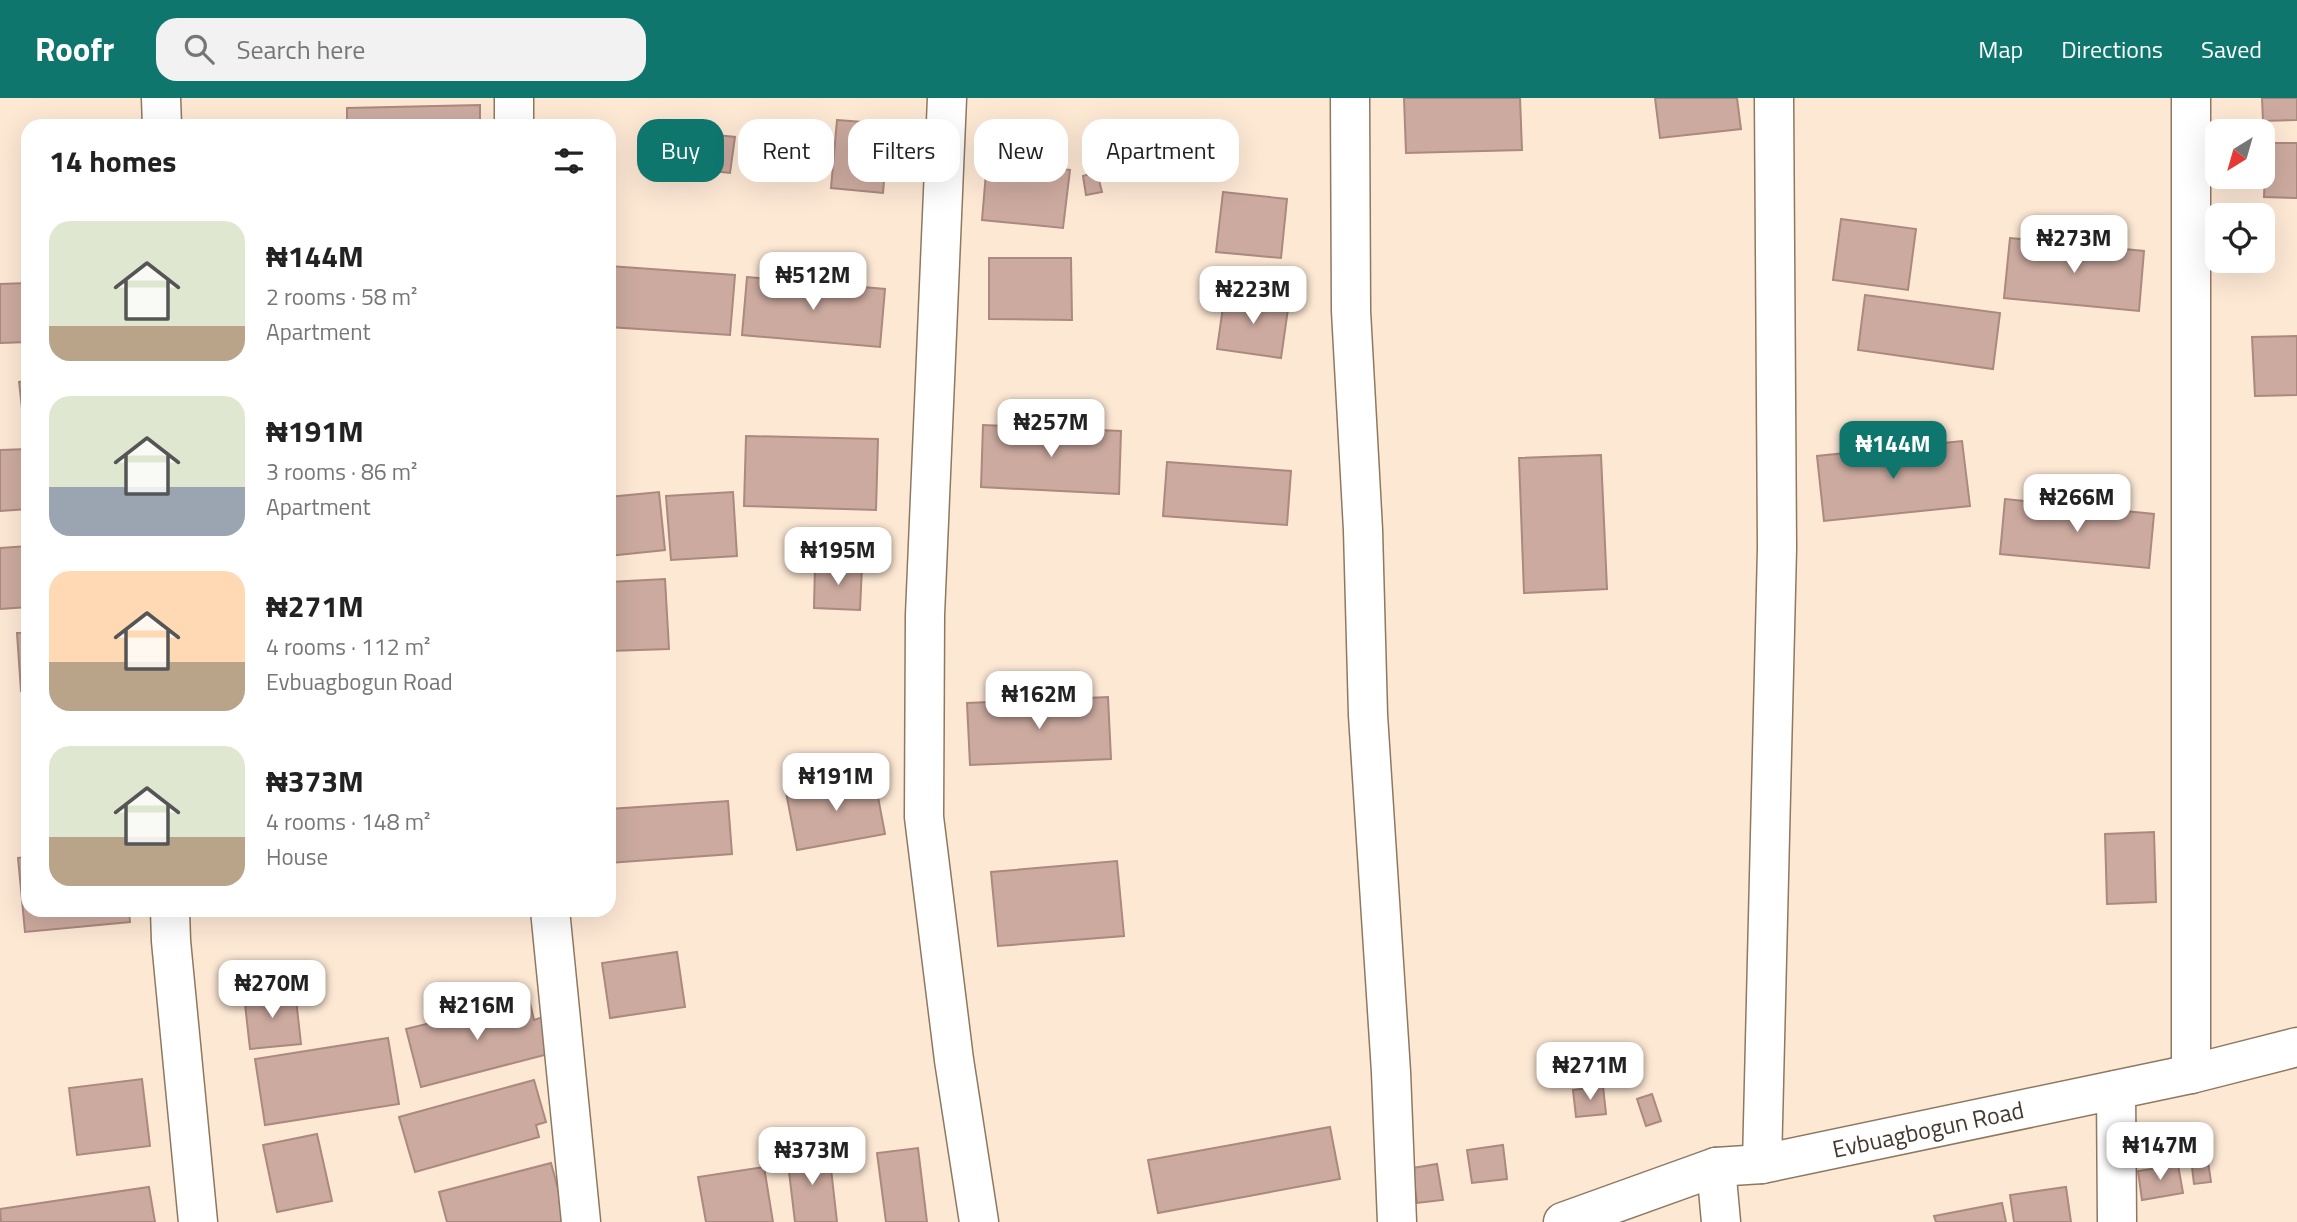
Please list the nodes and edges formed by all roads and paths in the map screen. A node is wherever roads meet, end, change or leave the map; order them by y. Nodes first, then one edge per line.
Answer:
1 (161, 98) edge
2 (514, 98) edge
3 (947, 98) edge
4 (1350, 98) edge
5 (1774, 98) edge
6 (2192, 98) edge
7 (162, 119) edge
8 (514, 119) edge
9 (170, 917) edge
10 (551, 917) edge
11 (2297, 1046) edge
12 (2191, 1074) junction
13 (2116, 1090) junction
14 (1762, 1164) junction
15 (1716, 1167) junction
16 (198, 1222) edge
17 (581, 1222) edge
18 (979, 1222) edge
19 (1397, 1222) edge
20 (1563, 1222) edge
21 (1721, 1222) edge
22 (2117, 1222) edge

1 - 7 street
2 - 8 street
3 - 18 street
4 - 19 street
5 - 14 street
6 - 12 street
9 - 16 street
10 - 17 street
11 - 12 street, Evbuagbogun Road
12 - 13 street, Evbuagbogun Road
13 - 14 street, Evbuagbogun Road
13 - 22 street
14 - 15 street, Evbuagbogun Road
15 - 20 street, Evbuagbogun Road
15 - 21 street

